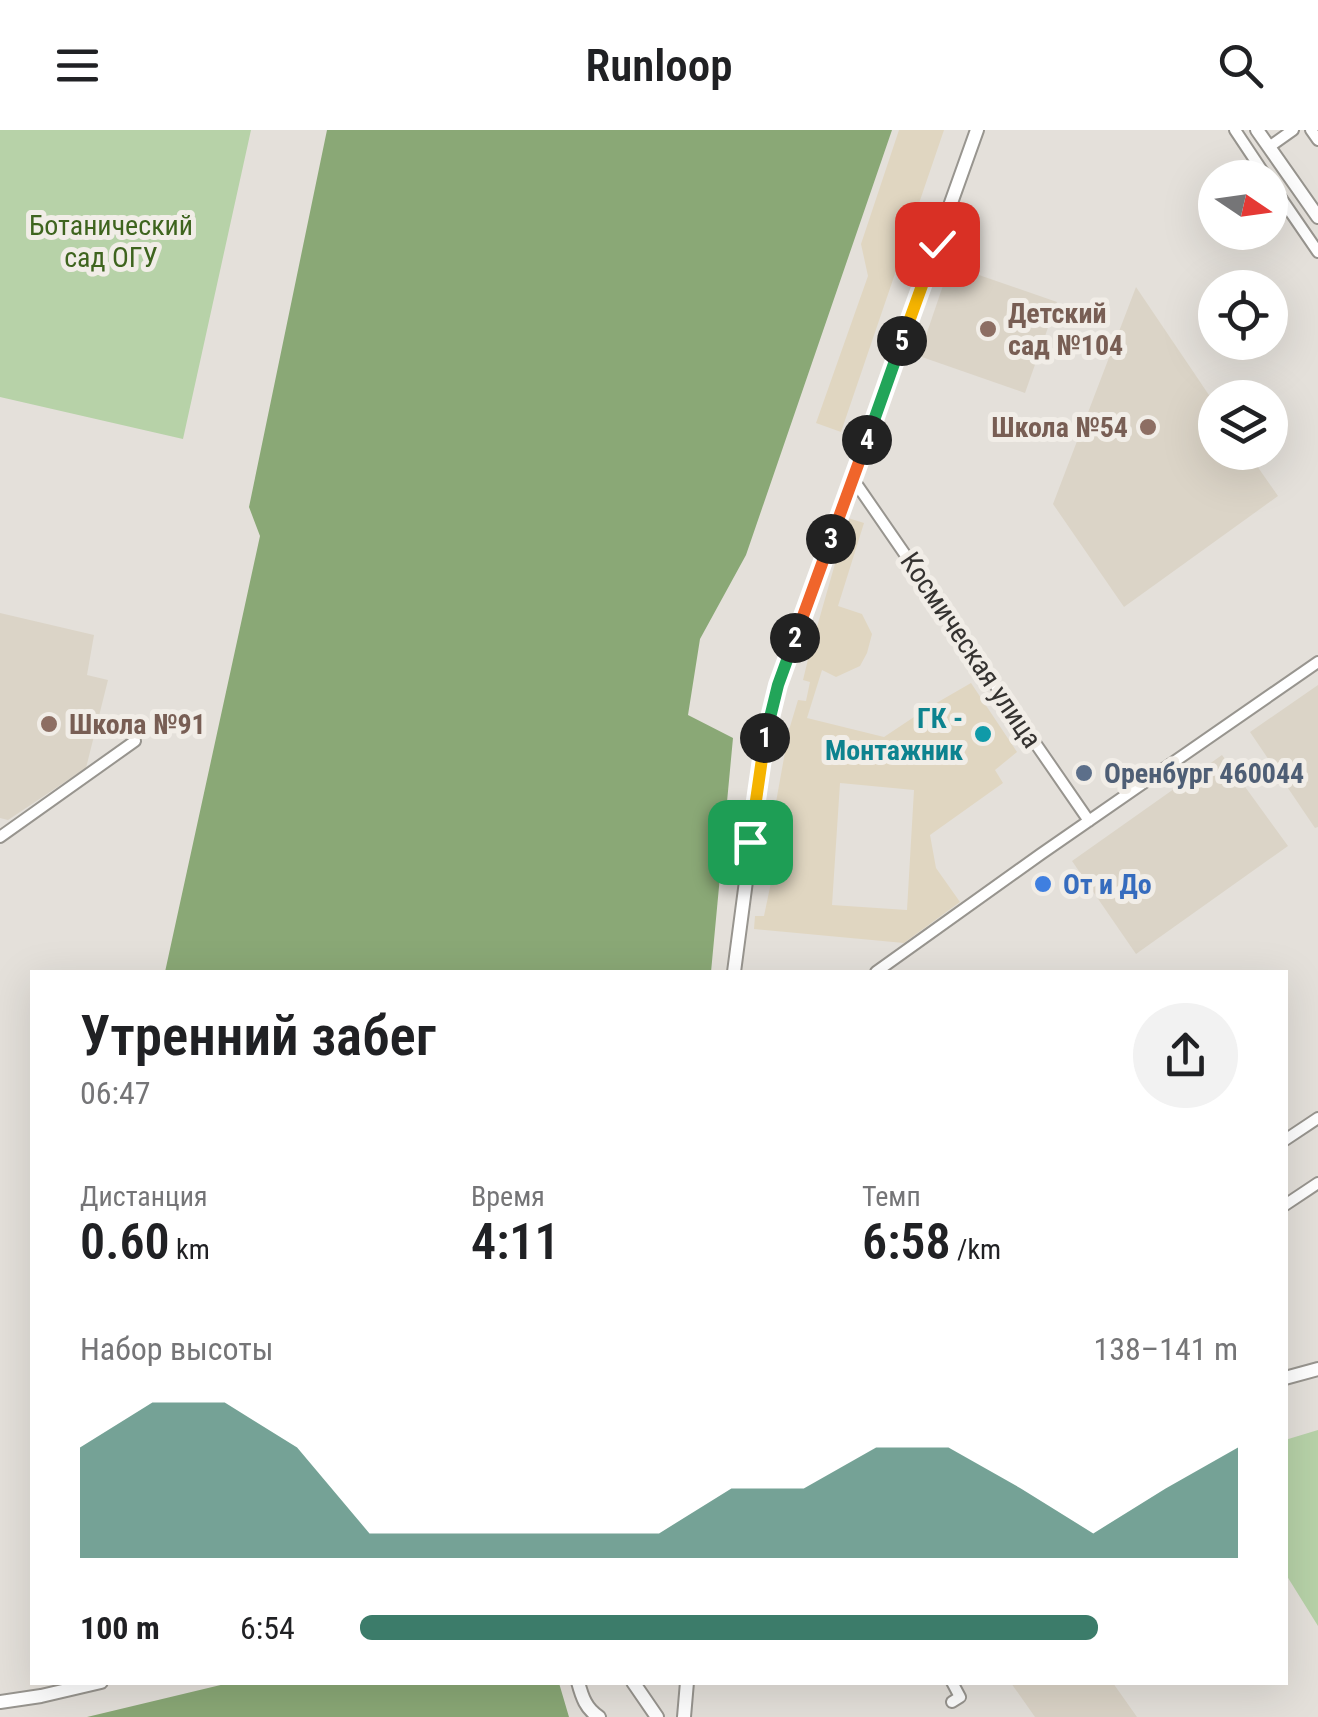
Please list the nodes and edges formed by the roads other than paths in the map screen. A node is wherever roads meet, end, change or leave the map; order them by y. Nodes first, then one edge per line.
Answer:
1 (977, 130) edge
2 (1235, 130) edge
3 (1257, 130) edge
4 (1292, 130) edge
5 (1310, 130) edge
6 (1318, 140) edge
7 (1269, 147) junction
8 (1255, 160) edge
9 (1288, 208) edge
10 (1318, 217) edge
11 (1318, 252) edge
12 (853, 479) junction
13 (1318, 662) edge
14 (135, 741) dead end
15 (1089, 821) junction
16 (0, 837) edge
17 (734, 970) edge
18 (879, 970) edge
19 (1316, 1124) edge
20 (1288, 1138) edge
21 (1318, 1182) edge
22 (1288, 1203) edge
23 (1318, 1369) edge
24 (1288, 1377) edge
25 (87, 1685) edge
26 (579, 1685) edge
27 (634, 1685) edge
28 (687, 1685) edge
29 (954, 1685) edge
30 (0, 1702) edge
31 (952, 1702) dead end
32 (595, 1716) edge
33 (658, 1717) edge
34 (684, 1717) edge

1 - 12 main road
2 - 8 street
3 - 7 main road
4 - 7 street
5 - 6 street
7 - 10 main road
9 - 11 street
12 - 15 street, Космическая улица
12 - 17 main road
13 - 15 street
14 - 16 street
15 - 18 street
19 - 20 street
21 - 22 street
23 - 24 main road
25 - 30 main road
26 - 32 main road
27 - 33 main road
28 - 34 main road
29 - 31 street

